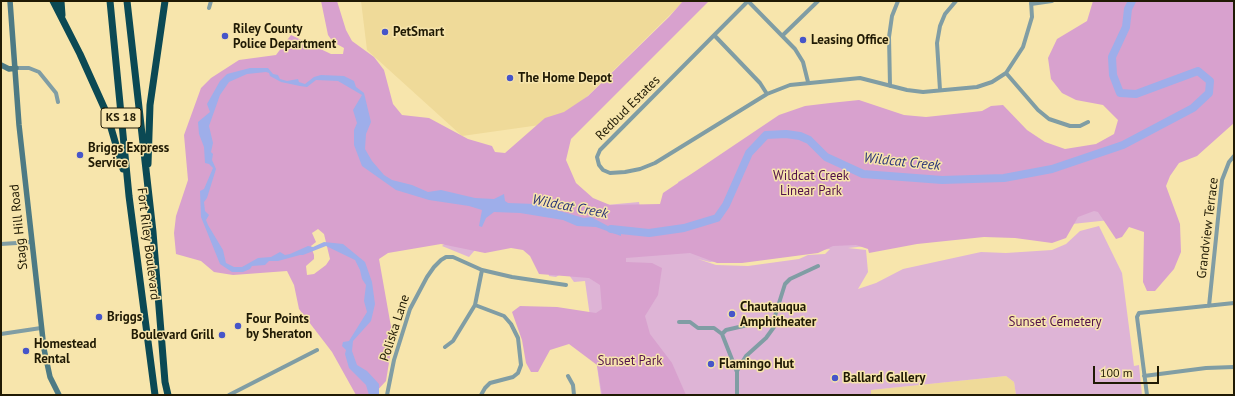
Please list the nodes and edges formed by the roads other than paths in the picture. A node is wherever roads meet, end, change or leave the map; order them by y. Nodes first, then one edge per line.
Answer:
1 (10, 1) edge
2 (53, 1) edge
3 (61, 1) edge
4 (110, 1) edge
5 (127, 1) edge
6 (211, 1) edge
7 (748, 1) edge
8 (818, 1) edge
9 (898, 1) edge
10 (956, 1) edge
11 (1052, 1) edge
12 (166, 2) edge
13 (1031, 2) edge
14 (209, 8) dead end
15 (62, 19) junction
16 (784, 35) junction
17 (715, 36) junction
18 (1, 65) edge
19 (16, 68) junction
20 (1006, 73) junction
21 (808, 82) junction
22 (890, 86) junction
23 (940, 90) junction
24 (767, 94) junction
25 (58, 102) dead end
26 (1088, 122) dead end
27 (1234, 156) edge
28 (148, 190) junction
29 (129, 196) junction
30 (32, 242) junction
31 (1, 244) edge
32 (818, 266) dead end
33 (482, 270) junction
34 (566, 285) dead end
35 (1234, 303) edge
36 (475, 305) junction
37 (1209, 306) junction
38 (774, 319) junction
39 (679, 322) dead end
40 (41, 328) junction
41 (1, 334) edge
42 (722, 334) junction
43 (445, 347) dead end
44 (318, 350) dead end
45 (1234, 367) edge
46 (737, 372) junction
47 (568, 376) dead end
48 (1144, 376) junction
49 (59, 395) edge
50 (155, 395) edge
51 (168, 395) edge
52 (229, 395) edge
53 (388, 395) edge
54 (481, 395) edge
55 (574, 395) edge
56 (737, 395) edge
57 (1147, 395) edge

1 - 19 street, Stagg Hill Road
2 - 15 highway
3 - 15 highway
4 - 29 highway, Fort Riley Boulevard / KS 18
5 - 28 highway, Fort Riley Boulevard / KS 18
6 - 14 street
7 - 16 street, Redbud Estates
7 - 17 street, Redbud Estates
8 - 16 street
9 - 22 street
10 - 23 street
11 - 13 street, Redbud Estates
12 - 28 highway
13 - 20 street, Redbud Estates
15 - 29 highway
16 - 21 street, Redbud Estates
17 - 24 street
17 - 24 street, Redbud Estates
18 - 19 street
19 - 25 street
19 - 30 street, Stagg Hill Road
20 - 23 street, Redbud Estates
20 - 26 street
21 - 22 street, Redbud Estates
21 - 24 street, Redbud Estates
22 - 23 street, Redbud Estates
27 - 37 street, Grandview Terrace
28 - 51 highway, Fort Riley Boulevard / KS 18
29 - 50 highway, Fort Riley Boulevard / KS 18
30 - 31 street
30 - 40 street, Stagg Hill Road
32 - 38 street
33 - 34 street, Poliska Lane
33 - 36 street
33 - 53 street, Poliska Lane
35 - 37 street
36 - 43 street
36 - 54 street
37 - 48 street
38 - 42 street
38 - 46 street
39 - 42 street
40 - 41 street
40 - 49 street, Stagg Hill Road
42 - 46 street
44 - 52 street
45 - 48 street
46 - 56 street
47 - 55 street
48 - 57 street

